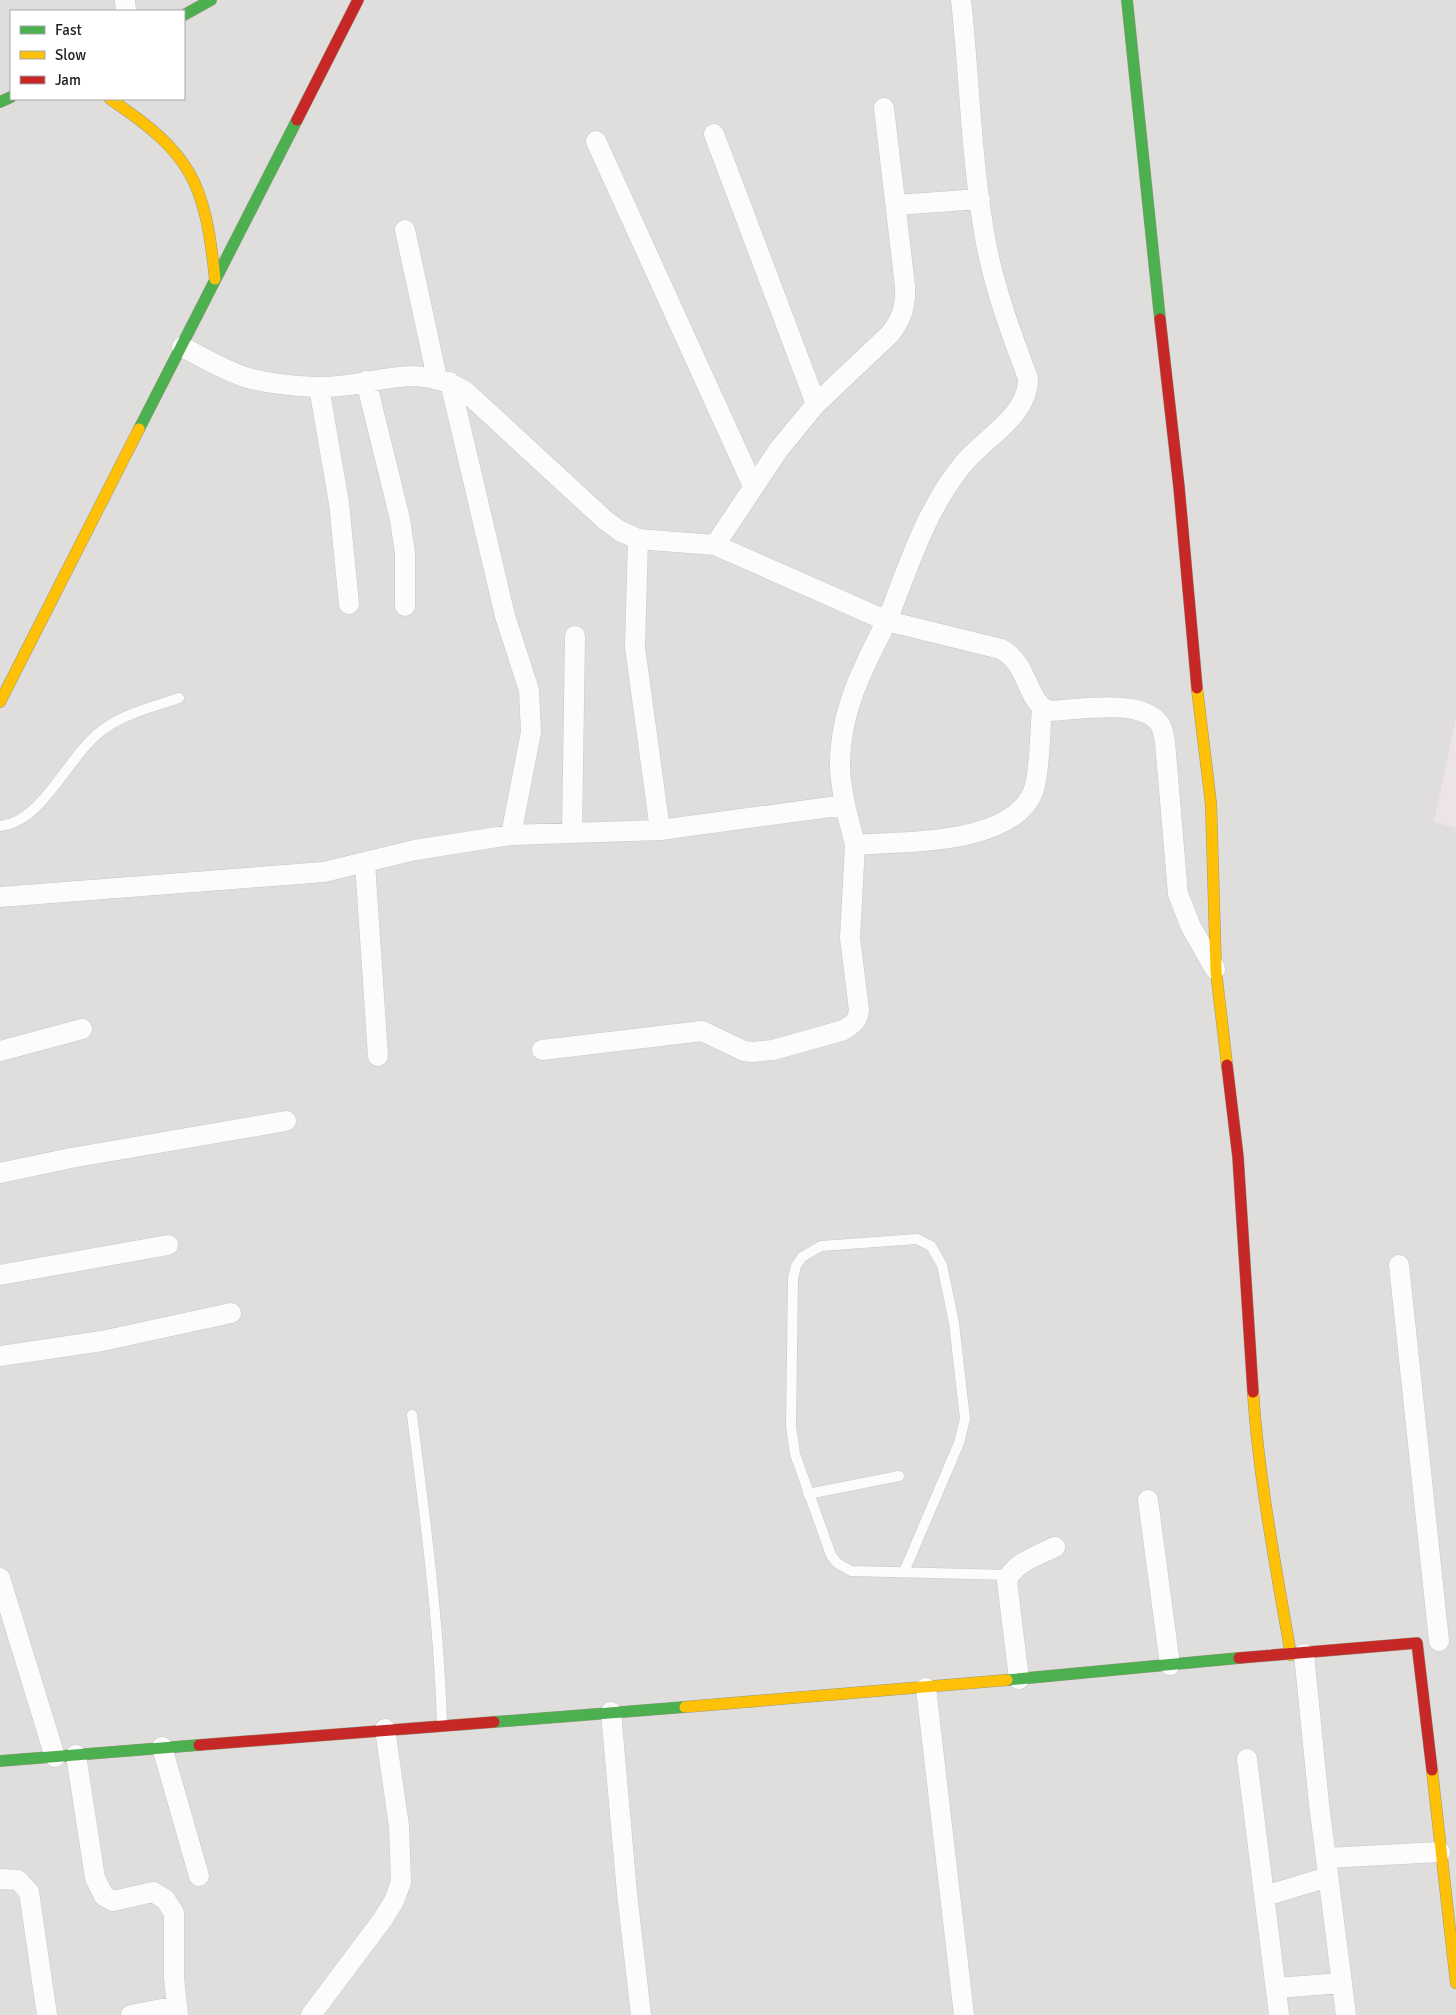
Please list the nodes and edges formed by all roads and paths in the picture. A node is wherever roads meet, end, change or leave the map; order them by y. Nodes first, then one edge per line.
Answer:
1 (211, 0) edge
2 (358, 0) edge
3 (961, 0) edge
4 (1127, 0) edge
5 (185, 13) edge
6 (112, 100) edge
7 (884, 108) dead end
8 (714, 134) dead end
9 (596, 141) dead end
10 (980, 199) junction
11 (896, 205) junction
12 (405, 230) dead end
13 (215, 279) junction
14 (182, 347) junction
15 (444, 380) junction
16 (366, 381) junction
17 (319, 387) junction
18 (816, 404) junction
19 (753, 486) junction
20 (638, 539) junction
21 (715, 545) junction
22 (349, 604) dead end
23 (405, 606) dead end
24 (887, 621) junction
25 (575, 636) dead end
26 (179, 698) dead end
27 (0, 702) edge
28 (1042, 709) junction
29 (845, 805) junction
30 (0, 826) edge
31 (660, 830) junction
32 (572, 833) junction
33 (511, 836) junction
34 (855, 845) junction
35 (365, 863) junction
36 (0, 897) edge
37 (1216, 971) junction
38 (82, 1029) dead end
39 (542, 1050) dead end
40 (0, 1051) edge
41 (378, 1056) dead end
42 (286, 1121) dead end
43 (0, 1172) edge
44 (168, 1245) dead end
45 (1400, 1265) dead end
46 (0, 1276) edge
47 (231, 1313) dead end
48 (0, 1356) edge
49 (412, 1415) dead end
50 (898, 1476) dead end
51 (808, 1494) junction
52 (1148, 1500) dead end
53 (1055, 1546) dead end
54 (904, 1572) junction
55 (1009, 1575) junction
56 (0, 1578) edge
57 (1447, 1640) edge
58 (1417, 1643) junction
59 (1297, 1655) junction
60 (1170, 1665) junction
61 (1019, 1679) junction
62 (926, 1688) junction
63 (611, 1712) junction
64 (442, 1725) junction
65 (385, 1729) junction
66 (162, 1747) junction
67 (76, 1755) junction
68 (55, 1757) junction
69 (1247, 1759) dead end
70 (0, 1761) edge
71 (1440, 1852) junction
72 (1327, 1868) junction
73 (199, 1876) dead end
74 (0, 1879) edge
75 (1265, 1896) junction
76 (1342, 1983) junction
77 (1456, 1983) edge
78 (1276, 1988) junction
79 (178, 2011) edge
80 (46, 2015) edge
81 (131, 2015) edge
82 (311, 2015) edge
83 (641, 2015) edge
84 (964, 2015) edge
85 (1279, 2015) edge
86 (1346, 2015) edge

1 - 5 main road
2 - 13 main road
3 - 10 street
4 - 37 main road
6 - 13 main road
7 - 11 street
8 - 18 street
9 - 19 street
10 - 11 street
10 - 24 street
11 - 18 street
12 - 15 street
13 - 14 main road
14 - 17 street
14 - 27 main road
15 - 16 street
15 - 20 street
15 - 33 street
16 - 17 street
16 - 23 street
17 - 22 street
18 - 19 street
19 - 21 street
20 - 21 street
20 - 31 street
21 - 24 street
24 - 28 street
24 - 29 street
25 - 32 street
26 - 30 lane
28 - 34 street
28 - 37 street
29 - 31 street
29 - 34 street
31 - 32 street
32 - 33 street
33 - 35 street
34 - 39 street
35 - 36 street
35 - 41 street
37 - 59 main road
38 - 40 street
42 - 43 street
44 - 46 street
45 - 57 street
47 - 48 street
49 - 64 lane
50 - 51 lane
51 - 54 lane
51 - 54 lane
52 - 60 street
53 - 55 street
54 - 55 lane
55 - 61 street
56 - 68 street
57 - 58 street
58 - 59 main road
58 - 71 main road
59 - 60 main road
59 - 72 street
60 - 61 main road
61 - 62 main road
62 - 63 main road
62 - 84 street
63 - 64 main road
63 - 83 street
64 - 65 main road
65 - 66 main road
65 - 82 street
66 - 67 main road
66 - 73 street
67 - 68 main road
67 - 79 street
68 - 70 main road
69 - 75 street
71 - 72 street
71 - 77 main road
72 - 75 street
72 - 76 street
74 - 80 street
75 - 78 street
76 - 78 street
76 - 86 street
78 - 85 street
79 - 81 street

